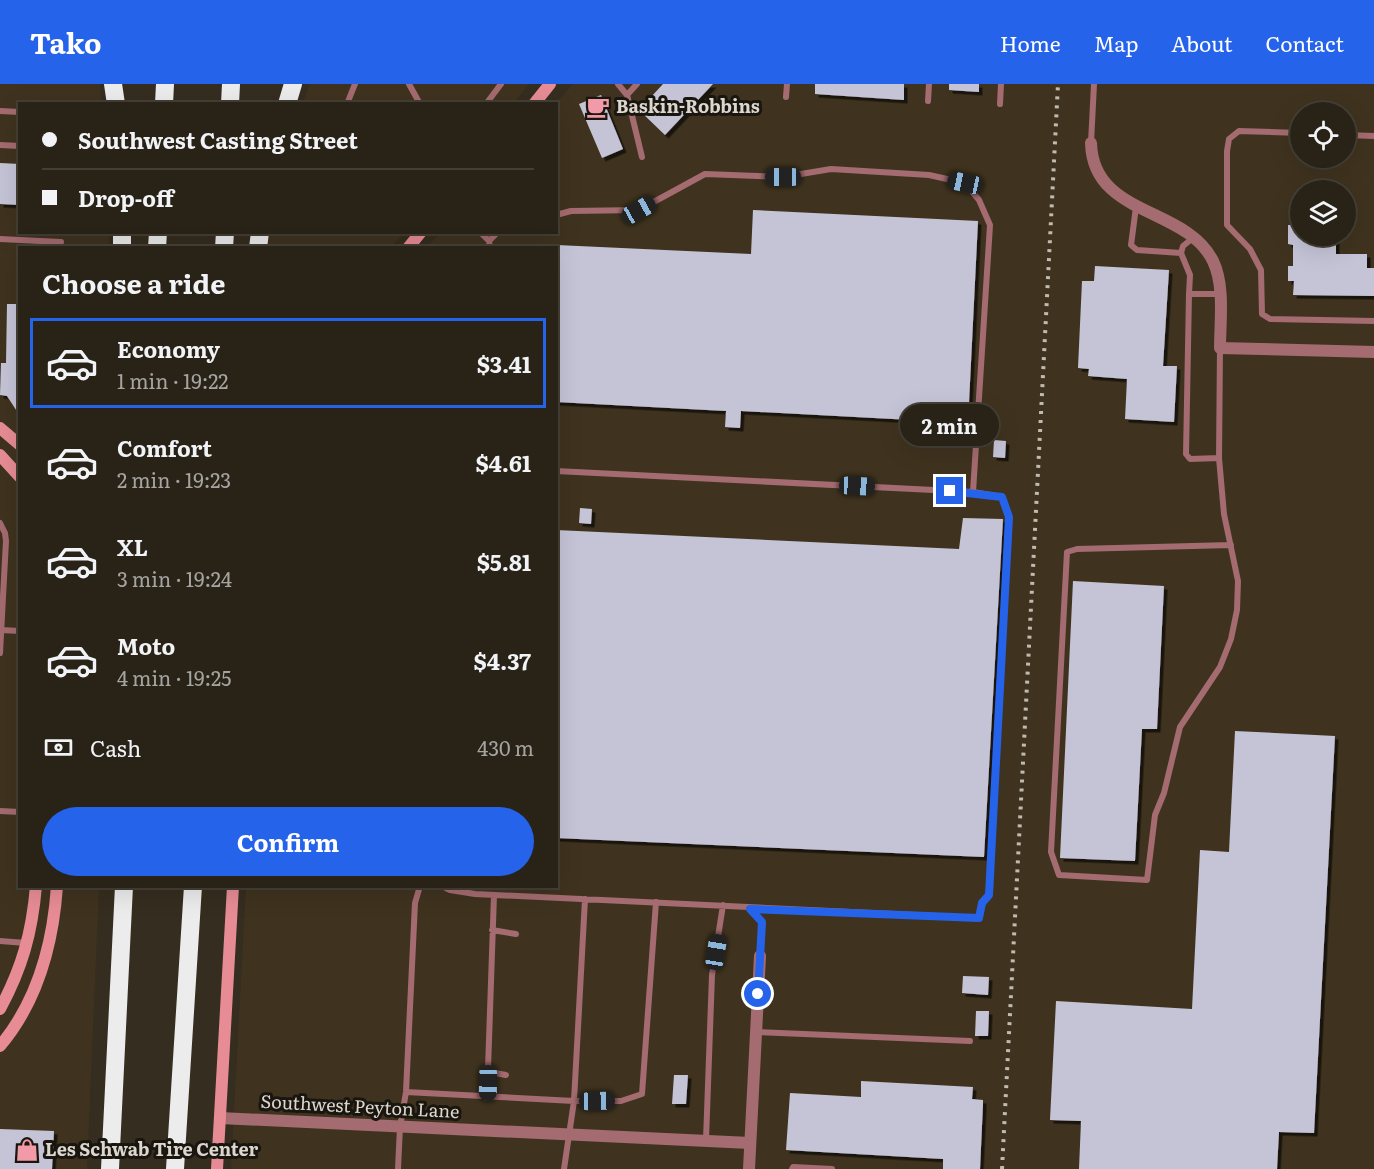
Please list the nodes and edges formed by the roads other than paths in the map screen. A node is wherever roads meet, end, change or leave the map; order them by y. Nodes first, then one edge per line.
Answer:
1 (113, 84) edge
2 (165, 84) edge
3 (231, 84) edge
4 (293, 84) edge
5 (354, 84) edge
6 (501, 84) edge
7 (550, 84) edge
8 (618, 84) edge
9 (637, 84) edge
10 (787, 84) edge
11 (929, 84) edge
12 (1001, 84) edge
13 (1095, 84) edge
14 (412, 85) edge
15 (627, 95) junction
16 (786, 97) dead end
17 (928, 101) dead end
18 (116, 102) edge
19 (164, 102) edge
20 (230, 102) edge
21 (288, 102) edge
22 (348, 102) edge
23 (419, 102) edge
24 (488, 102) edge
25 (536, 102) edge
26 (1000, 104) dead end
27 (0, 111) edge
28 (18, 112) edge
29 (1290, 133) edge
30 (1356, 135) edge
31 (1374, 136) edge
32 (1091, 143) joint
33 (0, 145) edge
34 (18, 146) edge
35 (642, 157) dead end
36 (1136, 207) junction
37 (558, 214) edge
38 (1193, 238) junction
39 (0, 239) edge
40 (61, 242) dead end
41 (1181, 253) junction
42 (1189, 294) junction
43 (1219, 294) junction
44 (1374, 321) edge
45 (1220, 348) junction
46 (1374, 351) edge
47 (0, 428) edge
48 (18, 443) edge
49 (0, 455) edge
50 (1219, 458) junction
51 (558, 471) edge
52 (18, 475) edge
53 (973, 492) junction
54 (0, 523) edge
55 (1231, 545) junction
56 (1, 630) edge
57 (18, 631) edge
58 (0, 652) edge
59 (0, 811) edge
60 (18, 812) edge
61 (36, 888) edge
62 (57, 888) edge
63 (124, 888) edge
64 (193, 888) edge
65 (233, 888) edge
66 (419, 888) edge
67 (446, 888) edge
68 (494, 895) junction
69 (585, 899) junction
70 (656, 902) junction
71 (723, 905) junction
72 (750, 909) junction
73 (492, 930) junction
74 (516, 934) dead end
75 (0, 941) edge
76 (28, 943) junction
77 (760, 956) joint
78 (0, 1009) edge
79 (756, 1032) junction
80 (970, 1041) dead end
81 (0, 1046) edge
82 (488, 1068) junction
83 (506, 1075) dead end
84 (406, 1092) junction
85 (487, 1098) junction
86 (574, 1101) junction
87 (220, 1118) junction
88 (400, 1127) junction
89 (568, 1135) junction
90 (706, 1141) junction
91 (750, 1143) junction
92 (110, 1169) edge
93 (176, 1169) edge
94 (218, 1169) edge
95 (398, 1169) edge
96 (564, 1169) edge
97 (749, 1169) edge
98 (792, 1169) edge
99 (832, 1169) edge

1 - 18 highway
2 - 19 highway
3 - 20 highway
4 - 21 highway
5 - 22 lane
6 - 24 lane
7 - 25 main road
8 - 15 lane
9 - 15 lane
10 - 16 lane
11 - 17 lane
12 - 26 lane
13 - 32 lane
14 - 23 lane
15 - 35 lane
27 - 28 lane
29 - 44 lane
30 - 31 lane
32 - 36 street
33 - 34 lane
36 - 38 street
36 - 41 lane
37 - 53 lane
38 - 41 lane
38 - 43 street
39 - 40 lane
41 - 42 lane
42 - 43 lane
42 - 50 lane
43 - 45 street
45 - 46 street
45 - 50 lane
47 - 48 main road
49 - 52 main road
50 - 55 lane
51 - 53 lane
53 - 72 lane
54 - 56 lane
55 - 55 lane
56 - 57 lane
56 - 58 lane
59 - 60 lane
61 - 76 main road
62 - 81 main road
63 - 92 highway
64 - 93 highway
65 - 87 main road
66 - 84 lane
67 - 68 lane
68 - 69 lane
68 - 73 lane
69 - 70 lane
69 - 86 lane
70 - 71 lane
70 - 86 lane
71 - 72 lane
71 - 90 lane
72 - 77 lane
73 - 74 lane
73 - 82 lane
75 - 76 lane
76 - 78 main road
77 - 79 street
79 - 80 lane
79 - 91 street
82 - 83 lane
82 - 85 lane
84 - 85 lane
84 - 88 lane
85 - 86 lane
86 - 89 lane
87 - 88 street, Southwest Peyton Lane
87 - 94 main road
88 - 89 street, Southwest Peyton Lane
88 - 95 lane
89 - 90 street, Southwest Peyton Lane
89 - 96 lane
90 - 91 street, Southwest Peyton Lane
91 - 97 street
98 - 99 lane

